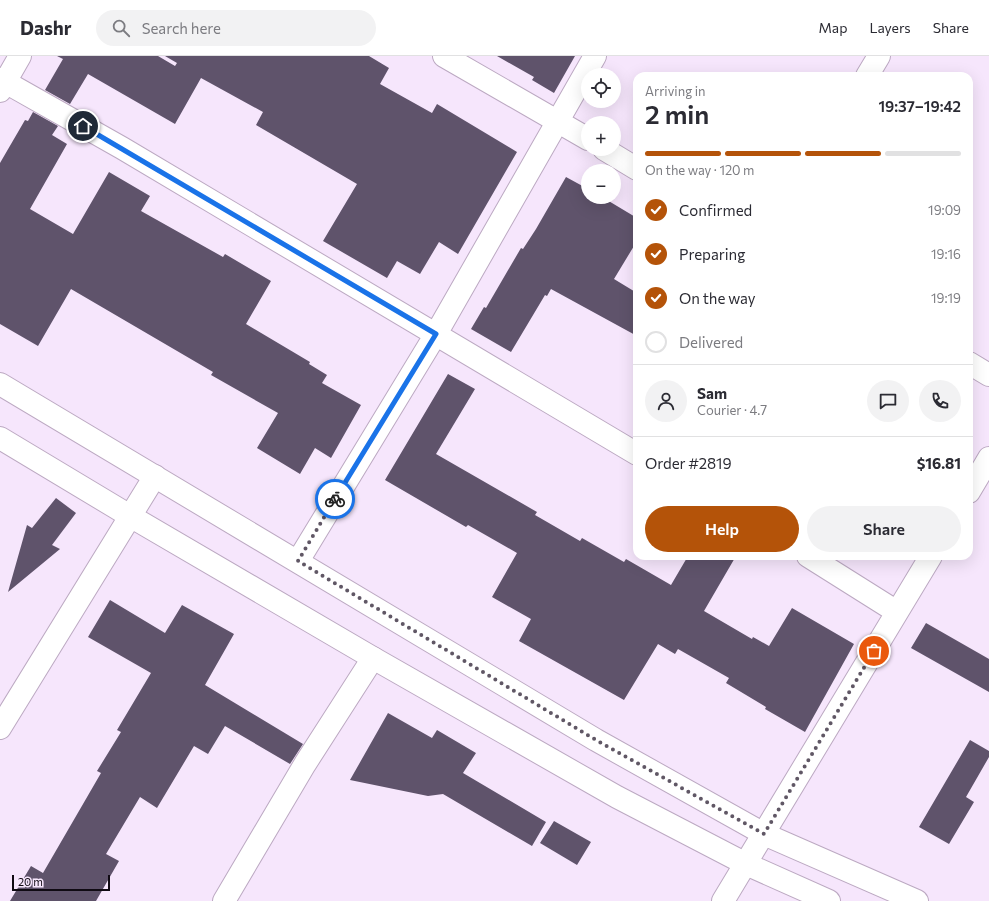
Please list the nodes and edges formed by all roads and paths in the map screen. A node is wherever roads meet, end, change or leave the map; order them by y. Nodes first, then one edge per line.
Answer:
1 (20, 56) edge
2 (444, 56) edge
3 (595, 56) edge
4 (879, 56) edge
5 (869, 72) edge
6 (2, 84) edge
7 (557, 121) junction
8 (581, 135) edge
9 (616, 156) edge
10 (633, 167) edge
11 (436, 334) junction
12 (973, 366) edge
13 (989, 375) edge
14 (0, 384) edge
15 (0, 438) edge
16 (633, 452) edge
17 (989, 458) edge
18 (155, 476) junction
19 (973, 485) edge
20 (130, 516) junction
21 (814, 560) edge
22 (929, 560) edge
23 (298, 561) junction
24 (897, 612) junction
25 (373, 658) junction
26 (0, 728) edge
27 (764, 834) junction
28 (746, 864) junction
29 (224, 901) edge
30 (723, 901) edge
31 (829, 901) edge
32 (917, 901) edge

1 - 6 street
2 - 7 street
3 - 7 street
4 - 5 street
6 - 11 street
7 - 8 street
7 - 11 street
9 - 10 street
11 - 16 street
11 - 23 street
12 - 13 street
14 - 18 street
15 - 20 street
17 - 19 street
18 - 20 street
18 - 23 street
20 - 25 street
20 - 26 street
21 - 24 street
22 - 24 street
23 - 27 street
24 - 27 street
25 - 28 street
25 - 29 street
27 - 28 street
27 - 32 street
28 - 30 street
28 - 31 street

